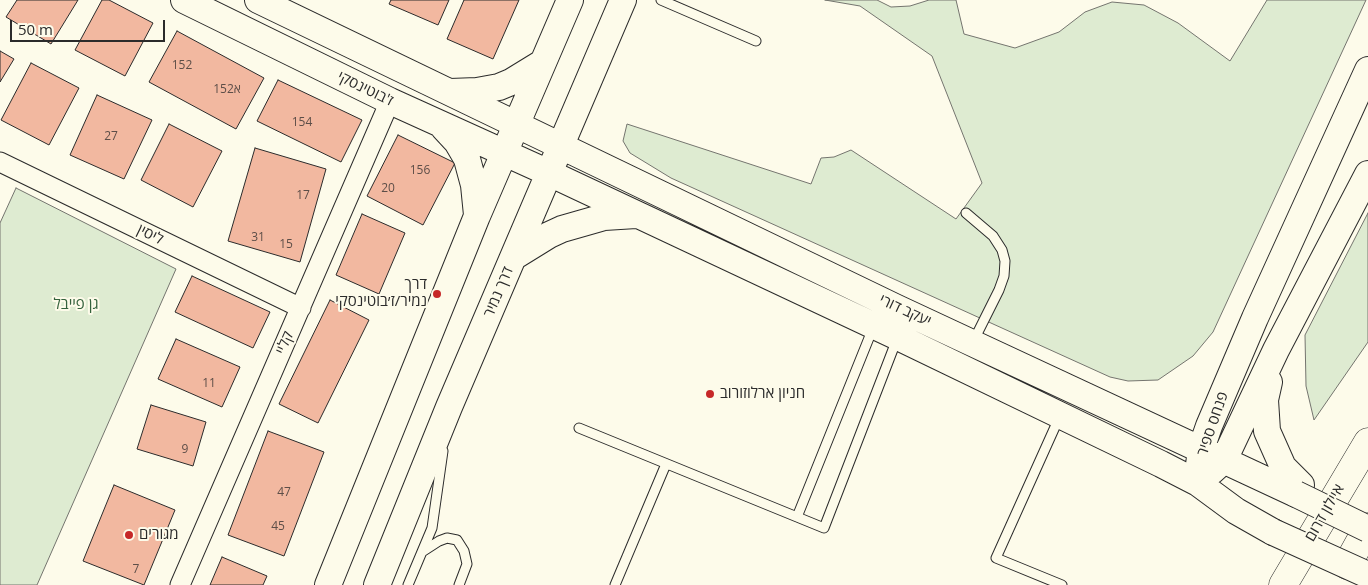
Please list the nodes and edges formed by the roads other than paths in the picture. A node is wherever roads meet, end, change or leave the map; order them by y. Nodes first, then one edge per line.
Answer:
1 (184, 0) edge
2 (258, 0) edge
3 (570, 0) edge
4 (623, 0) edge
5 (661, 0) edge
6 (756, 41) dead end
7 (542, 63) junction
8 (1368, 70) edge
9 (447, 92) junction
10 (390, 101) junction
11 (438, 123) junction
12 (517, 124) junction
13 (561, 145) junction
14 (503, 154) junction
15 (0, 162) edge
16 (549, 173) junction
17 (1368, 174) edge
18 (966, 213) dead end
19 (637, 215) junction
20 (477, 216) junction
21 (515, 256) junction
22 (301, 308) junction
23 (898, 308) junction
24 (874, 326) junction
25 (898, 337) junction
26 (973, 343) junction
27 (1276, 350) junction
28 (449, 407) junction
29 (1060, 416) junction
30 (579, 428) dead end
31 (1368, 442) edge
32 (1200, 450) junction
33 (1224, 460) junction
34 (666, 464) junction
35 (1198, 483) junction
36 (1298, 489) junction
37 (797, 517) junction
38 (1368, 528) edge
39 (422, 552) junction
40 (1357, 570) edge
41 (180, 585) edge
42 (328, 585) edge
43 (377, 585) edge
44 (408, 585) edge
45 (458, 585) edge
46 (615, 585) edge
47 (1062, 585) edge
48 (1283, 585) edge

1 - 10 street, ז'בוטינסקי
2 - 9 street
3 - 7 street
4 - 13 street, דרך נמיר
5 - 6 lane
7 - 9 street
7 - 12 street
8 - 32 street, פנחס ספיר
9 - 12 street
10 - 11 street, ז'בוטינסקי
10 - 22 street, קליי
11 - 14 street, ז'בוטינסקי
11 - 20 street
12 - 13 street, יעקב דורי
12 - 14 street
13 - 16 street, דרך נמיר
13 - 23 street, יעקב דורי
14 - 16 street, ז'בוטינסקי
14 - 20 street
15 - 22 street, ליסין
16 - 19 street, יעקב דורי
16 - 21 street, דרך נמיר
17 - 27 street, פנחס ספיר
18 - 26 lane
19 - 21 street
19 - 24 street, יעקב דורי
20 - 42 street
21 - 28 street, דרך נמיר
22 - 41 street, קליי
23 - 24 street
23 - 25 street
23 - 26 street, יעקב דורי
24 - 25 street, יעקב דורי
24 - 37 lane
25 - 29 street, יעקב דורי
25 - 37 lane
26 - 32 street, יעקב דורי
27 - 33 street, פנחס ספיר
27 - 36 street
28 - 39 lane
28 - 43 street, דרך נמיר
29 - 35 street, יעקב דורי
29 - 47 lane
30 - 34 lane
31 - 48 highway, איילון דרום
32 - 33 street, יעקב דורי
32 - 35 street, פנחס ספיר
33 - 35 street, פנחס ספיר
33 - 36 street, יעקב דורי
34 - 37 lane
34 - 46 lane
35 - 40 street, יעקב דורי, bridge
36 - 38 street, יעקב דורי, bridge
38 - 40 highway
39 - 44 lane
39 - 45 lane

